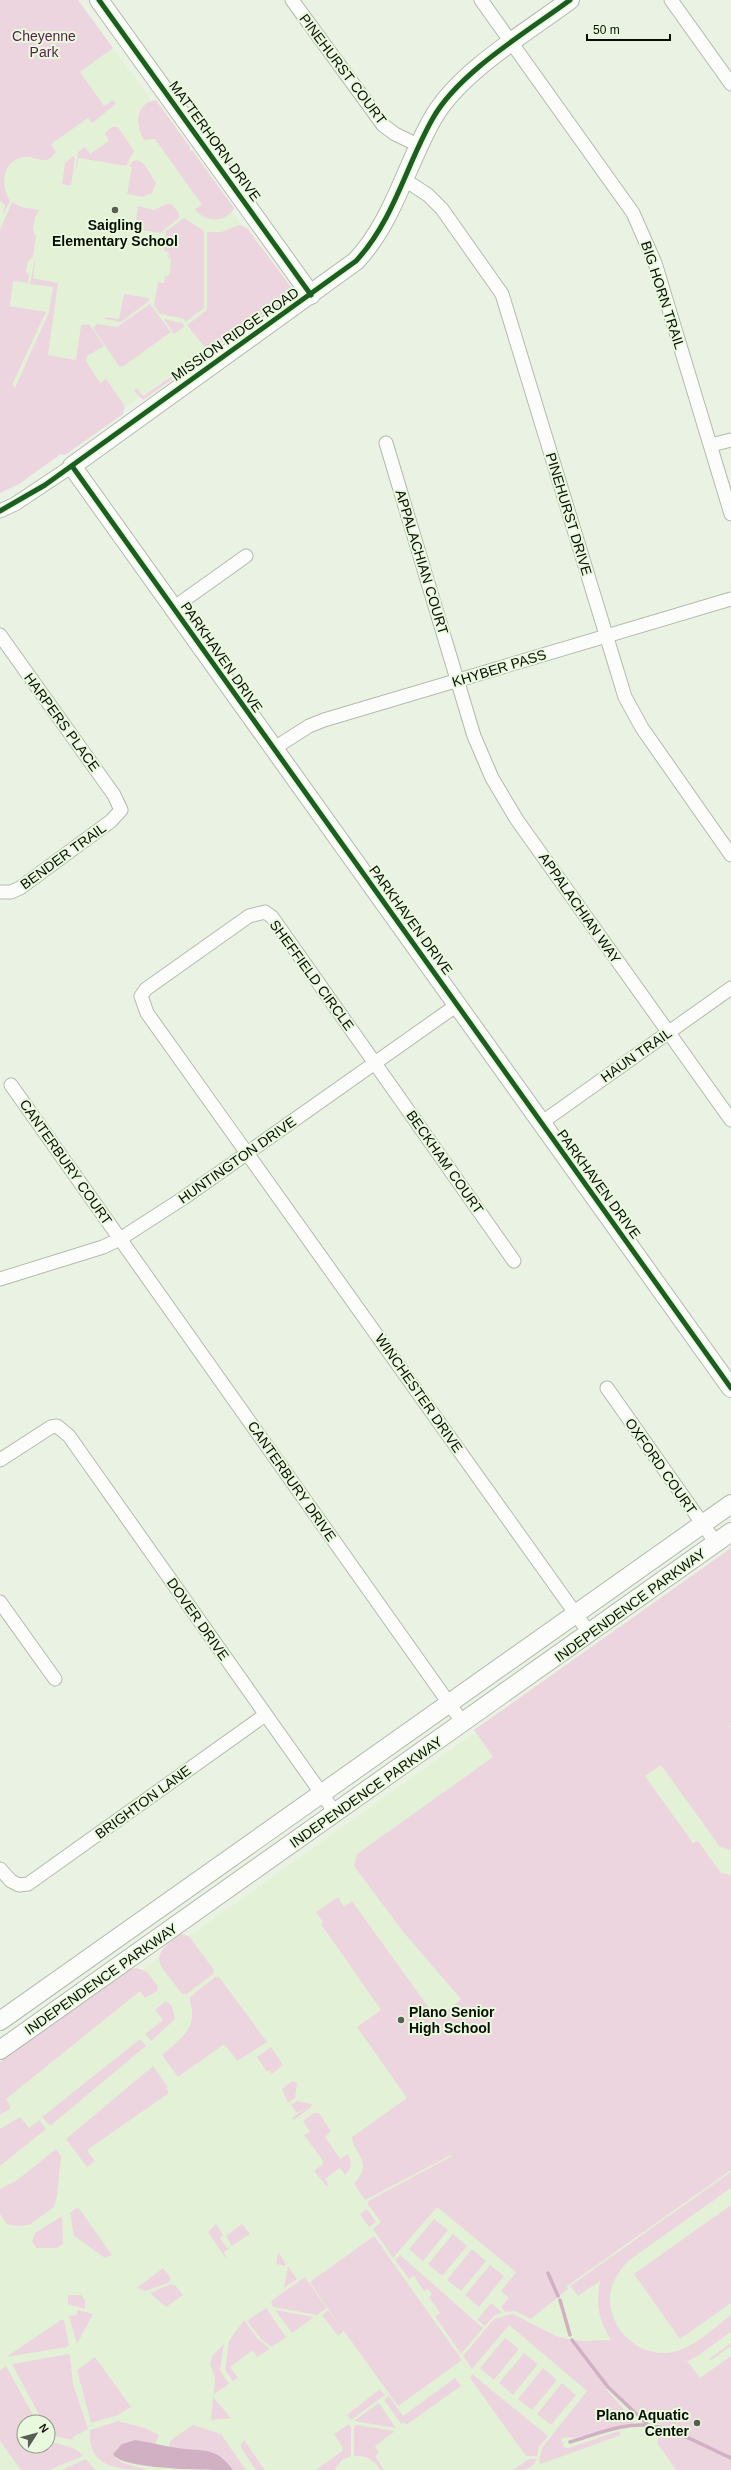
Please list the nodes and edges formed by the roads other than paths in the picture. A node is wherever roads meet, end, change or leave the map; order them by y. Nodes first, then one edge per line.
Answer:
1 (99, 0) edge
2 (292, 0) edge
3 (481, 0) edge
4 (570, 0) edge
5 (671, 0) edge
6 (512, 43) junction
7 (731, 84) edge
8 (420, 146) junction
9 (405, 180) junction
10 (312, 295) junction
11 (731, 440) edge
12 (386, 443) dead end
13 (711, 446) junction
14 (72, 466) junction
15 (0, 511) edge
16 (731, 514) edge
17 (246, 556) dead end
18 (731, 599) edge
19 (173, 608) junction
20 (0, 635) edge
21 (606, 636) junction
22 (457, 681) junction
23 (273, 749) junction
24 (121, 810) joint
25 (731, 855) edge
26 (0, 892) edge
27 (731, 988) edge
28 (457, 1005) junction
29 (668, 1032) junction
30 (375, 1063) junction
31 (11, 1085) dead end
32 (731, 1120) edge
33 (541, 1123) junction
34 (248, 1152) junction
35 (120, 1239) junction
36 (514, 1261) dead end
37 (0, 1279) edge
38 (607, 1388) dead end
39 (731, 1388) edge
40 (0, 1460) edge
41 (731, 1504) edge
42 (702, 1524) junction
43 (731, 1532) edge
44 (716, 1543) junction
45 (0, 1602) edge
46 (576, 1614) junction
47 (590, 1634) junction
48 (55, 1679) dead end
49 (449, 1703) junction
50 (265, 1715) junction
51 (463, 1723) junction
52 (321, 1794) junction
53 (336, 1814) junction
54 (0, 1869) edge
55 (0, 2021) edge
56 (0, 2050) edge

1 - 10 street, MATTERHORN DRIVE
2 - 8 street, PINEHURST COURT
3 - 6 street, BIG HORN TRAIL
4 - 6 street, MISSION RIDGE ROAD
5 - 7 street
6 - 8 street, MISSION RIDGE ROAD
6 - 13 street, BIG HORN TRAIL
8 - 9 street, MISSION RIDGE ROAD
9 - 10 street, MISSION RIDGE ROAD
9 - 21 street, PINEHURST DRIVE
10 - 14 street, MISSION RIDGE ROAD
11 - 13 street
12 - 22 street, APPALACHIAN COURT
13 - 16 street, BIG HORN TRAIL
14 - 15 street, MISSION RIDGE ROAD
14 - 19 street, PARKHAVEN DRIVE
17 - 19 street
18 - 21 street, KHYBER PASS
19 - 23 street, PARKHAVEN DRIVE
20 - 24 street, HARPERS PLACE
21 - 22 street, KHYBER PASS
21 - 25 street, PINEHURST DRIVE
22 - 23 street, KHYBER PASS
22 - 29 street, APPALACHIAN WAY
23 - 28 street, PARKHAVEN DRIVE
24 - 26 street, BENDER TRAIL
27 - 29 street, HAUN TRAIL
28 - 30 street, HUNTINGTON DRIVE
28 - 33 street, PARKHAVEN DRIVE
29 - 32 street, APPALACHIAN WAY
29 - 33 street, HAUN TRAIL
30 - 34 street, HUNTINGTON DRIVE
30 - 34 street, SHEFFIELD CIRCLE
30 - 36 street, BECKHAM COURT
31 - 35 street, CANTERBURY COURT
33 - 39 street, PARKHAVEN DRIVE
34 - 35 street, HUNTINGTON DRIVE
34 - 46 street, WINCHESTER DRIVE
35 - 37 street, HUNTINGTON DRIVE
35 - 49 street, CANTERBURY DRIVE
38 - 42 street, OXFORD COURT
40 - 50 street, DOVER DRIVE
41 - 42 street, INDEPENDENCE PARKWAY
42 - 44 street, OXFORD COURT
42 - 46 street, INDEPENDENCE PARKWAY
43 - 44 street, INDEPENDENCE PARKWAY
44 - 47 street, INDEPENDENCE PARKWAY
45 - 48 street
46 - 47 street, WINCHESTER DRIVE
46 - 49 street, INDEPENDENCE PARKWAY
47 - 51 street, INDEPENDENCE PARKWAY
49 - 51 street, CANTERBURY DRIVE
49 - 52 street, INDEPENDENCE PARKWAY
50 - 52 street, DOVER DRIVE
50 - 54 street, BRIGHTON LANE
51 - 53 street, INDEPENDENCE PARKWAY
52 - 53 street, DOVER DRIVE
52 - 55 street, INDEPENDENCE PARKWAY
53 - 56 street, INDEPENDENCE PARKWAY

